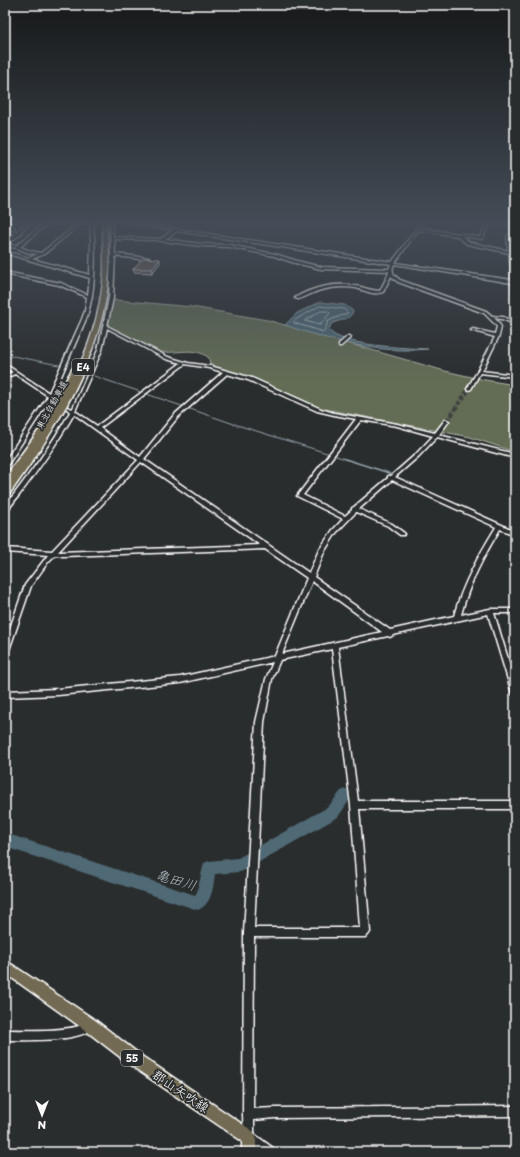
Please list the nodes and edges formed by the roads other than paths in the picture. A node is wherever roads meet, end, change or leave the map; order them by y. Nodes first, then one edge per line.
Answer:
1 (15, 275) edge
2 (85, 275) edge
3 (100, 275) edge
4 (105, 275) edge
5 (111, 275) edge
6 (390, 275) edge
7 (393, 275) edge
8 (474, 275) edge
9 (92, 277) joint
10 (514, 281) edge
11 (515, 291) edge
12 (90, 297) junction
13 (297, 298) dead end
14 (493, 317) junction
15 (515, 323) edge
16 (105, 326) junction
17 (473, 330) dead end
18 (496, 336) junction
19 (349, 337) dead end
20 (340, 345) dead end
21 (184, 363) junction
22 (5, 364) edge
23 (16, 372) junction
24 (226, 372) junction
25 (479, 372) junction
26 (515, 376) edge
27 (5, 377) edge
28 (469, 389) tunnel mouth
29 (52, 397) junction
30 (70, 410) junction
31 (359, 419) junction
32 (447, 421) tunnel mouth
33 (97, 428) junction
34 (436, 436) junction
35 (515, 456) edge
36 (141, 459) junction
37 (5, 465) edge
38 (14, 470) junction
39 (390, 477) junction
40 (5, 479) edge
41 (5, 483) edge
42 (5, 494) edge
43 (354, 509) junction
44 (5, 510) edge
45 (344, 518) junction
46 (499, 526) junction
47 (515, 533) edge
48 (402, 534) dead end
49 (265, 547) junction
50 (5, 550) edge
51 (54, 553) junction
52 (311, 577) junction
53 (490, 611) junction
54 (515, 611) edge
55 (457, 618) junction
56 (390, 634) junction
57 (335, 646) junction
58 (5, 653) edge
59 (277, 659) junction
60 (5, 694) edge
61 (515, 694) edge
62 (355, 805) junction
63 (515, 805) edge
64 (249, 933) junction
65 (5, 966) edge
66 (90, 1026) junction
67 (5, 1035) edge
68 (515, 1110) edge
69 (248, 1115) junction
70 (249, 1137) junction
71 (249, 1152) edge
72 (269, 1152) edge

1 - 12 street
2 - 9 street
3 - 38 highway, 東北自動車道 / E4
4 - 42 highway, 東北自動車道 / E4
5 - 16 street
6 - 13 street
7 - 14 street
8 - 10 street
9 - 12 street
10 - 11 street
12 - 29 street
14 - 15 street
14 - 18 street
16 - 21 street
16 - 30 street
17 - 18 street
18 - 25 street
19 - 20 street
21 - 24 street
21 - 33 street
22 - 23 street
23 - 27 street
23 - 29 street
24 - 31 street
24 - 36 street
25 - 26 street
25 - 28 street
29 - 37 street
30 - 33 street
30 - 44 street
31 - 34 street
31 - 45 street
32 - 34 street
33 - 36 street
34 - 35 street
34 - 39 street
36 - 49 street
36 - 51 street
38 - 40 highway
38 - 41 highway, 東北自動車道 / E4
39 - 43 street
39 - 46 street
43 - 45 street
43 - 48 street
45 - 52 street
46 - 47 street
46 - 55 street
49 - 51 street
49 - 52 street
50 - 51 street
51 - 58 street
52 - 56 street
52 - 59 street
53 - 54 street
53 - 55 street
53 - 61 street
55 - 56 street
56 - 57 street
57 - 59 street
57 - 62 street
59 - 60 street
59 - 64 street
62 - 63 street
62 - 64 street
64 - 69 street
65 - 66 main road, 郡山矢吹線 / 55
66 - 67 street
66 - 70 main road, 郡山矢吹線 / 55
68 - 69 street
69 - 70 street
70 - 71 main road
70 - 72 street

